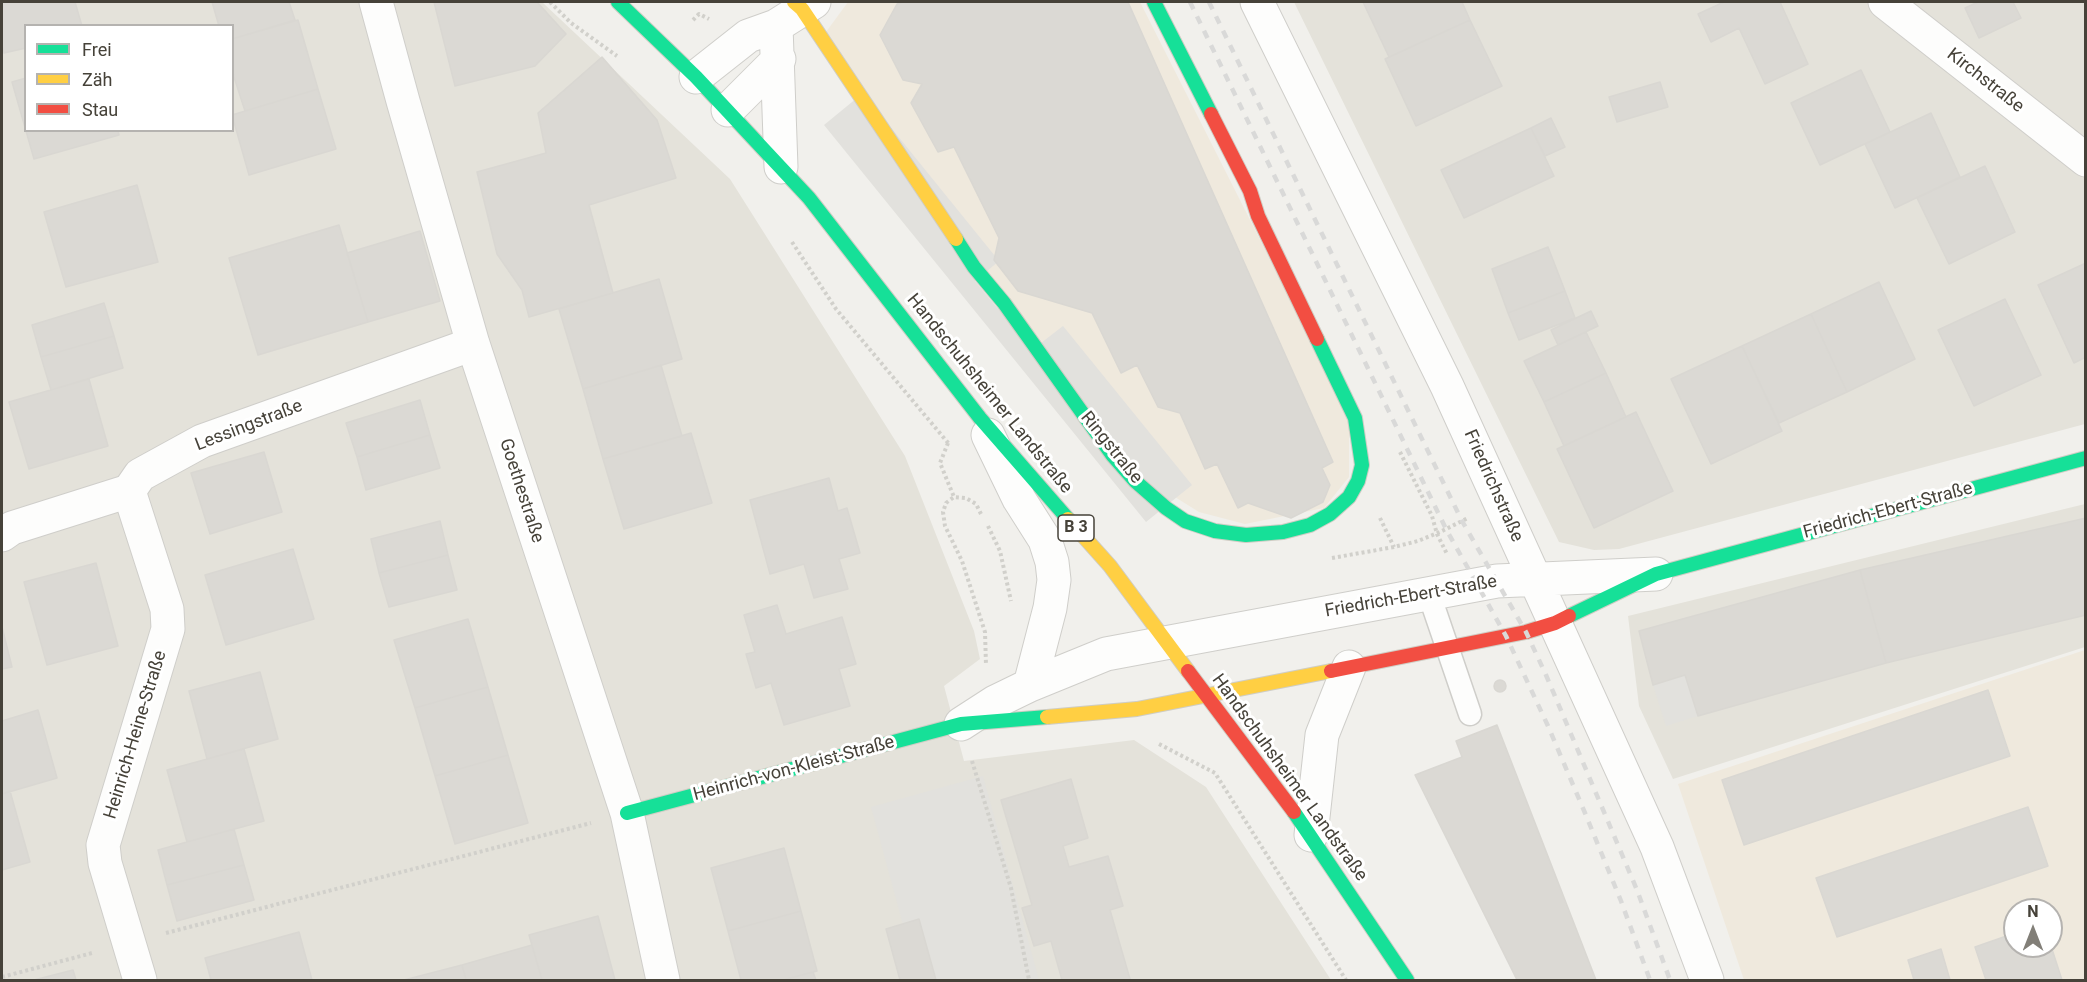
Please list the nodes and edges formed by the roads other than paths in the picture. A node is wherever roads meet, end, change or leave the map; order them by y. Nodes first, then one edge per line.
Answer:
1 (376, 2) edge
2 (618, 2) edge
3 (1154, 2) edge
4 (1257, 2) edge
5 (1886, 2) edge
6 (797, 10) edge
7 (779, 59) junction
8 (696, 77) junction
9 (728, 110) junction
10 (2085, 160) edge
11 (781, 167) junction
12 (473, 344) junction
13 (980, 418) junction
14 (2085, 458) edge
15 (129, 491) junction
16 (2, 535) edge
17 (1656, 574) junction
18 (1535, 579) junction
19 (1429, 594) junction
20 (1556, 623) junction
21 (1168, 642) junction
22 (1446, 647) junction
23 (1349, 666) junction
24 (1030, 685) junction
25 (1208, 696) junction
26 (1470, 714) dead end
27 (961, 724) junction
28 (627, 813) junction
29 (1311, 835) junction
30 (140, 981) edge
31 (663, 981) edge
32 (1407, 981) edge
33 (1707, 981) edge

1 - 12 street, Goethestraße
2 - 8 street, Handschuhsheimer Landstraße / B 3
3 - 6 street, Ringstraße
4 - 18 street, Friedrichstraße
5 - 10 street, Kirchstraße
6 - 7 street
6 - 8 street
7 - 9 street
7 - 11 street
8 - 9 street, Handschuhsheimer Landstraße / B 3
9 - 11 street, Handschuhsheimer Landstraße / B 3
11 - 13 street, Handschuhsheimer Landstraße / B 3
12 - 15 street, Lessingstraße
12 - 28 street, Goethestraße
13 - 21 street, Handschuhsheimer Landstraße / B 3
13 - 24 street
14 - 17 street, Friedrich-Ebert-Straße
15 - 16 street, Lessingstraße
15 - 30 street, Heinrich-Heine-Straße
17 - 18 street, Friedrich-Ebert-Straße
17 - 20 street, Friedrich-Ebert-Straße
18 - 19 street, Friedrich-Ebert-Straße
18 - 20 street, Friedrichstraße
19 - 21 street, Friedrich-Ebert-Straße
19 - 22 lane
20 - 22 street, Friedrich-Ebert-Straße
20 - 33 street, Friedrichstraße
21 - 24 street, Heinrich-von-Kleist-Straße
21 - 25 street, Handschuhsheimer Landstraße / B 3
22 - 23 street, Friedrich-Ebert-Straße
22 - 26 lane
23 - 25 street, Friedrich-Ebert-Straße
23 - 29 street
24 - 27 street, Heinrich-von-Kleist-Straße
25 - 27 street, Heinrich-von-Kleist-Straße
25 - 29 street, Handschuhsheimer Landstraße / B 3
27 - 28 street, Heinrich-von-Kleist-Straße
28 - 31 street, Goethestraße
29 - 32 street, Handschuhsheimer Landstraße / B 3

